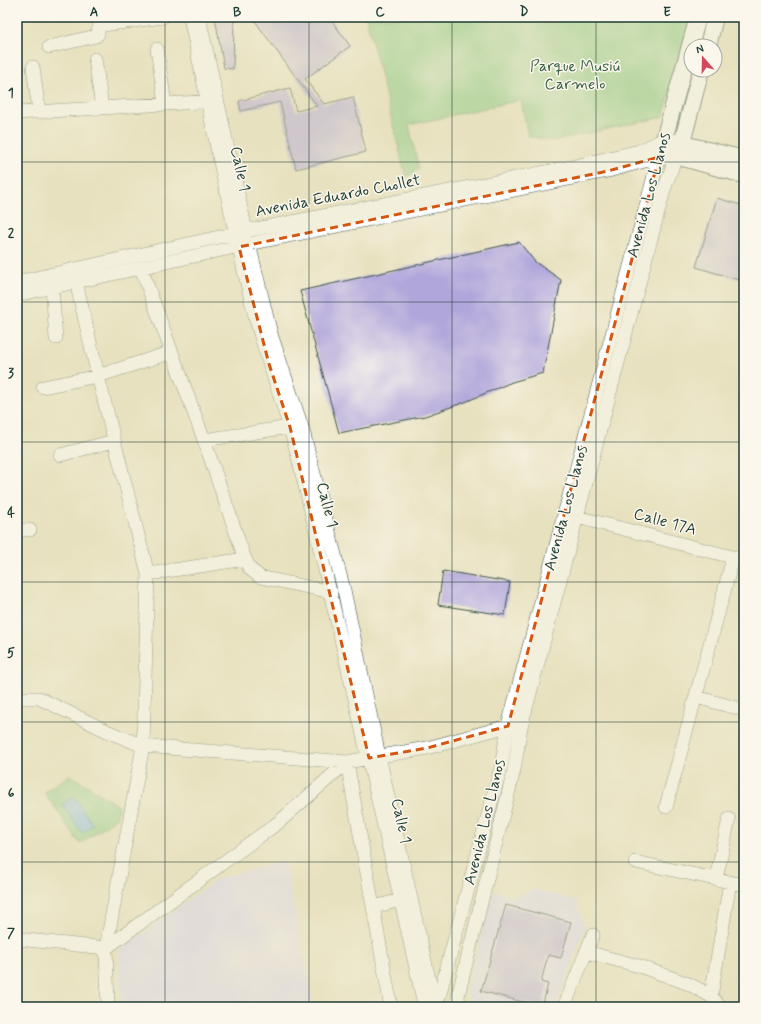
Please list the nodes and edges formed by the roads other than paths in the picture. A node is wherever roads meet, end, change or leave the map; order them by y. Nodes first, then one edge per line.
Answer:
1 (163, 17) edge
2 (190, 17) edge
3 (199, 17) edge
4 (698, 17) edge
5 (715, 17) edge
6 (710, 38) edge
7 (49, 47) dead end
8 (157, 49) dead end
9 (95, 59) dead end
10 (33, 67) dead end
11 (699, 78) edge
12 (213, 101) junction
13 (166, 104) junction
14 (102, 108) junction
15 (39, 112) junction
16 (17, 113) edge
17 (664, 140) junction
18 (679, 149) junction
19 (659, 157) junction
20 (744, 159) edge
21 (744, 175) edge
22 (241, 233) junction
23 (244, 246) junction
24 (141, 268) junction
25 (73, 269) junction
26 (17, 282) edge
27 (77, 282) junction
28 (52, 288) junction
29 (17, 295) edge
30 (56, 338) dead end
31 (172, 352) junction
32 (98, 376) junction
33 (43, 387) dead end
34 (290, 428) junction
35 (204, 440) junction
36 (114, 441) junction
37 (60, 455) dead end
38 (577, 517) junction
39 (245, 559) junction
40 (739, 559) edge
41 (148, 574) junction
42 (331, 592) junction
43 (17, 698) edge
44 (696, 698) junction
45 (744, 710) edge
46 (514, 727) junction
47 (144, 746) junction
48 (374, 757) junction
49 (347, 762) junction
50 (666, 807) dead end
51 (729, 819) dead end
52 (635, 862) dead end
53 (716, 879) junction
54 (730, 882) junction
55 (744, 885) edge
56 (401, 900) junction
57 (374, 907) junction
58 (593, 935) dead end
59 (17, 939) edge
60 (106, 948) junction
61 (586, 952) junction
62 (711, 996) junction
63 (429, 1003) edge
64 (108, 1007) edge
65 (391, 1007) edge
66 (459, 1007) edge
67 (564, 1007) edge
68 (720, 1007) edge

1 - 7 street
2 - 12 street, Calle 1
3 - 12 street, Calle 1
4 - 17 main road, Avenida Los Llanos
5 - 6 main road
8 - 13 street
9 - 14 street
10 - 15 street
11 - 18 main road, Avenida Los Llanos
12 - 13 street
12 - 22 street, Calle 1
13 - 14 street
14 - 15 street
15 - 16 street
17 - 18 main road
17 - 19 main road, Avenida Los Llanos
17 - 22 street, Avenida Eduardo Chollet
18 - 19 main road
18 - 20 main road
18 - 21 main road
18 - 38 street, Avenida Los Llanos
19 - 23 street, Avenida Eduardo Chollet
19 - 46 street, Avenida Los Llanos
22 - 23 street, Calle 1
22 - 25 street, Avenida Eduardo Chollet
23 - 24 street, Avenida Eduardo Chollet
23 - 34 street, Calle 1
23 - 48 street, Calle 1
24 - 27 street, Avenida Eduardo Chollet
24 - 31 street
25 - 26 street, Avenida Eduardo Chollet
25 - 27 street
27 - 28 street, Avenida Eduardo Chollet
27 - 32 street
28 - 29 street, Avenida Eduardo Chollet
28 - 30 street
31 - 32 street
31 - 35 street
32 - 33 street
32 - 36 street
34 - 35 street
34 - 42 street, Calle 1
35 - 39 street
36 - 37 street
36 - 41 street
38 - 40 street, Calle 17A
38 - 46 street, Avenida Los Llanos
39 - 41 street
39 - 42 street
40 - 44 street
41 - 47 street
42 - 48 street, Calle 1
43 - 47 street
44 - 45 street
44 - 50 street
46 - 48 street
46 - 63 street, Avenida Los Llanos
46 - 66 street, Avenida Los Llanos
47 - 49 street
47 - 60 street
48 - 49 street
48 - 56 street, Calle 1
48 - 63 street, Calle 1
49 - 57 street
49 - 60 street
51 - 53 street
52 - 53 street
53 - 54 street
54 - 55 street
54 - 62 street
56 - 57 street
56 - 63 street, Calle 1
57 - 65 street
58 - 61 street
59 - 60 street
60 - 64 street
61 - 62 street
61 - 67 street
62 - 68 street
63 - 66 street

